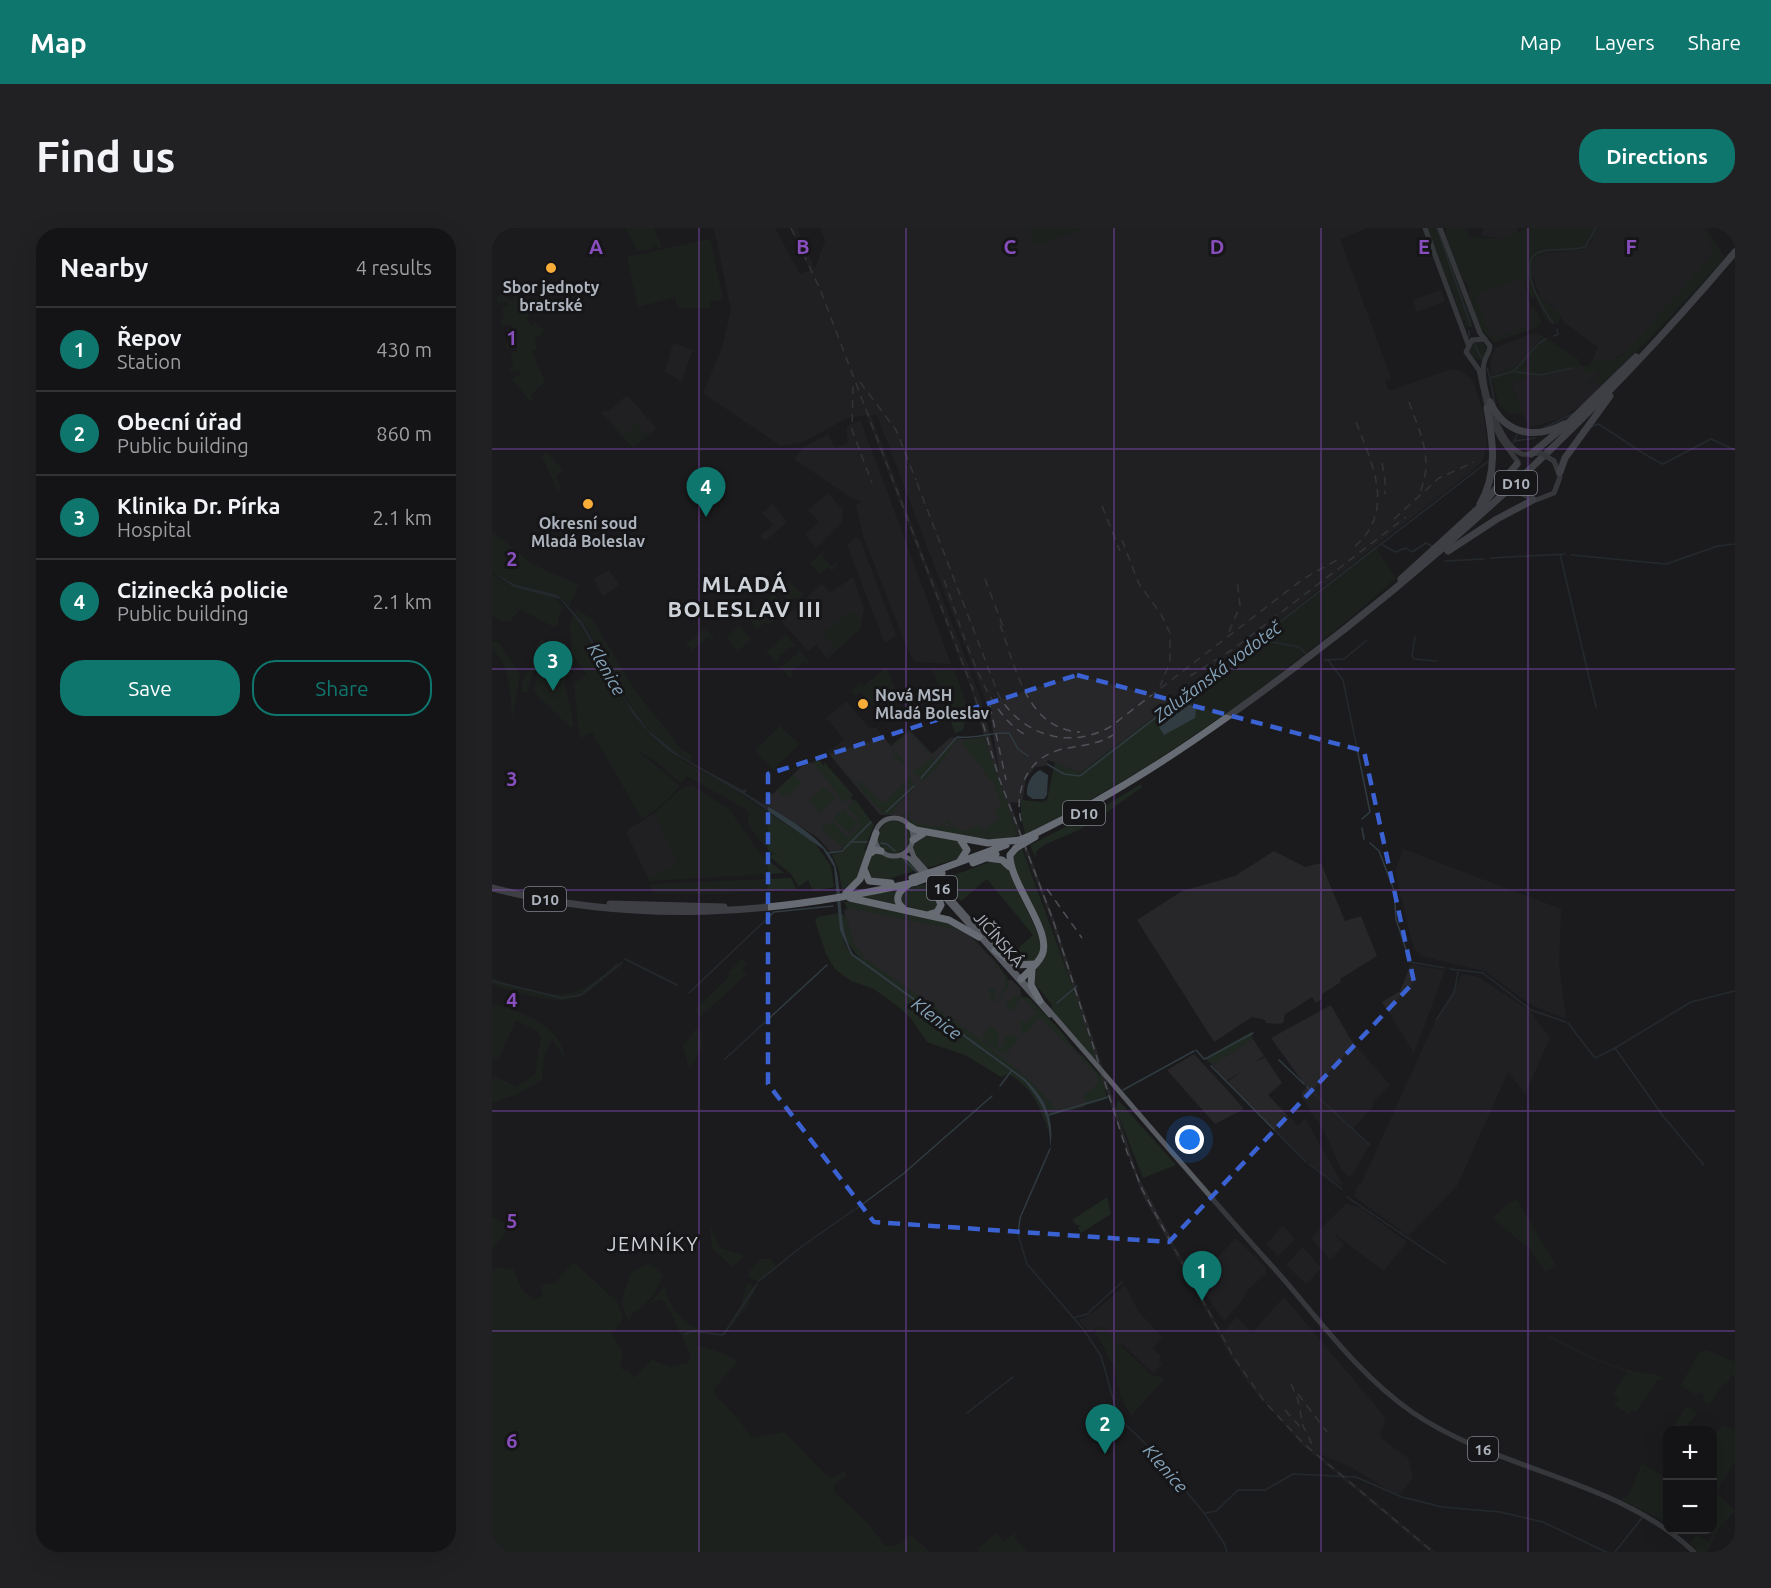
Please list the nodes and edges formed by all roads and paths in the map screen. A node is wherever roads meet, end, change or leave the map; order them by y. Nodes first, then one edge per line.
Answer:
1 (1425, 228) edge
2 (1440, 228) edge
3 (1735, 252) edge
4 (1735, 258) edge
5 (1474, 317) junction
6 (1460, 324) junction
7 (1661, 336) junction
8 (1486, 340) junction
9 (1468, 344) junction
10 (1485, 359) junction
11 (1474, 362) junction
12 (1610, 396) junction
13 (1489, 405) junction
14 (1581, 412) junction
15 (1530, 454) junction
16 (1518, 463) junction
17 (1560, 472) junction
18 (1533, 500) junction
19 (1469, 518) junction
20 (1448, 551) junction
21 (1360, 618) junction
22 (909, 826) junction
23 (926, 831) junction
24 (876, 833) junction
25 (1034, 836) junction
26 (959, 838) junction
27 (911, 844) junction
28 (1015, 844) junction
29 (881, 851) junction
30 (869, 854) junction
31 (901, 855) junction
32 (986, 858) junction
33 (952, 866) junction
34 (864, 869) junction
35 (1013, 870) junction
36 (940, 872) junction
37 (914, 880) junction
38 (891, 883) junction
39 (492, 886) edge
40 (934, 886) junction
41 (846, 895) junction
42 (906, 910) junction
43 (926, 914) junction
44 (979, 937) junction
45 (995, 950) junction
46 (1034, 965) junction
47 (1020, 981) junction
48 (1040, 1001) junction
49 (1052, 1016) junction
50 (1663, 1526) edge
51 (1674, 1534) edge
52 (1696, 1552) edge

1 - 6 main road
2 - 5 main road
3 - 7 highway, D10
4 - 12 highway, D10
5 - 6 main road
5 - 8 main road
6 - 9 main road
7 - 14 highway, D10
7 - 21 highway, D10
8 - 9 main road
8 - 10 main road
9 - 11 main road
10 - 11 main road
10 - 13 main road
11 - 13 main road
12 - 17 highway
12 - 20 highway, D10
13 - 14 highway
13 - 15 main road
13 - 16 main road
13 - 19 highway
14 - 15 highway
15 - 16 main road
15 - 17 main road, bridge
16 - 18 main road, bridge
16 - 19 highway
17 - 18 main road
18 - 20 highway
19 - 21 highway
20 - 25 highway, D10
21 - 25 highway, D10
22 - 23 highway
22 - 24 main road
22 - 27 main road, JIČÍNSKÁ
23 - 26 highway
23 - 27 highway
24 - 29 main road
24 - 30 highway
25 - 28 highway, D10, bridge
26 - 28 highway
26 - 33 highway, 16
27 - 31 main road
27 - 45 main road, JIČÍNSKÁ / 16
28 - 32 highway, D10
28 - 33 highway, D10
28 - 35 highway
29 - 30 highway
29 - 31 main road, JIČÍNSKÁ
30 - 34 highway
31 - 40 main road, JIČÍNSKÁ
32 - 35 highway
32 - 36 highway, D10
33 - 36 highway, D10
34 - 38 highway
34 - 41 highway
35 - 46 highway
36 - 37 highway, D10, bridge
37 - 38 highway, D10
37 - 41 highway, D10
37 - 42 highway
38 - 41 highway, D10
39 - 41 highway, D10
40 - 43 highway
40 - 44 main road, JIČÍNSKÁ
41 - 42 highway, 16
42 - 43 highway, 16
43 - 44 highway, 16
44 - 47 main road, JIČÍNSKÁ / 16
45 - 46 highway
45 - 47 main road, JIČÍNSKÁ / 16
46 - 47 highway
46 - 48 highway
47 - 48 main road, JIČÍNSKÁ / 16
47 - 49 main road, JIČÍNSKÁ / 16
48 - 49 main road, JIČÍNSKÁ / 16
49 - 50 main road, JIČÍNSKÁ / 16
51 - 52 main road, 16

